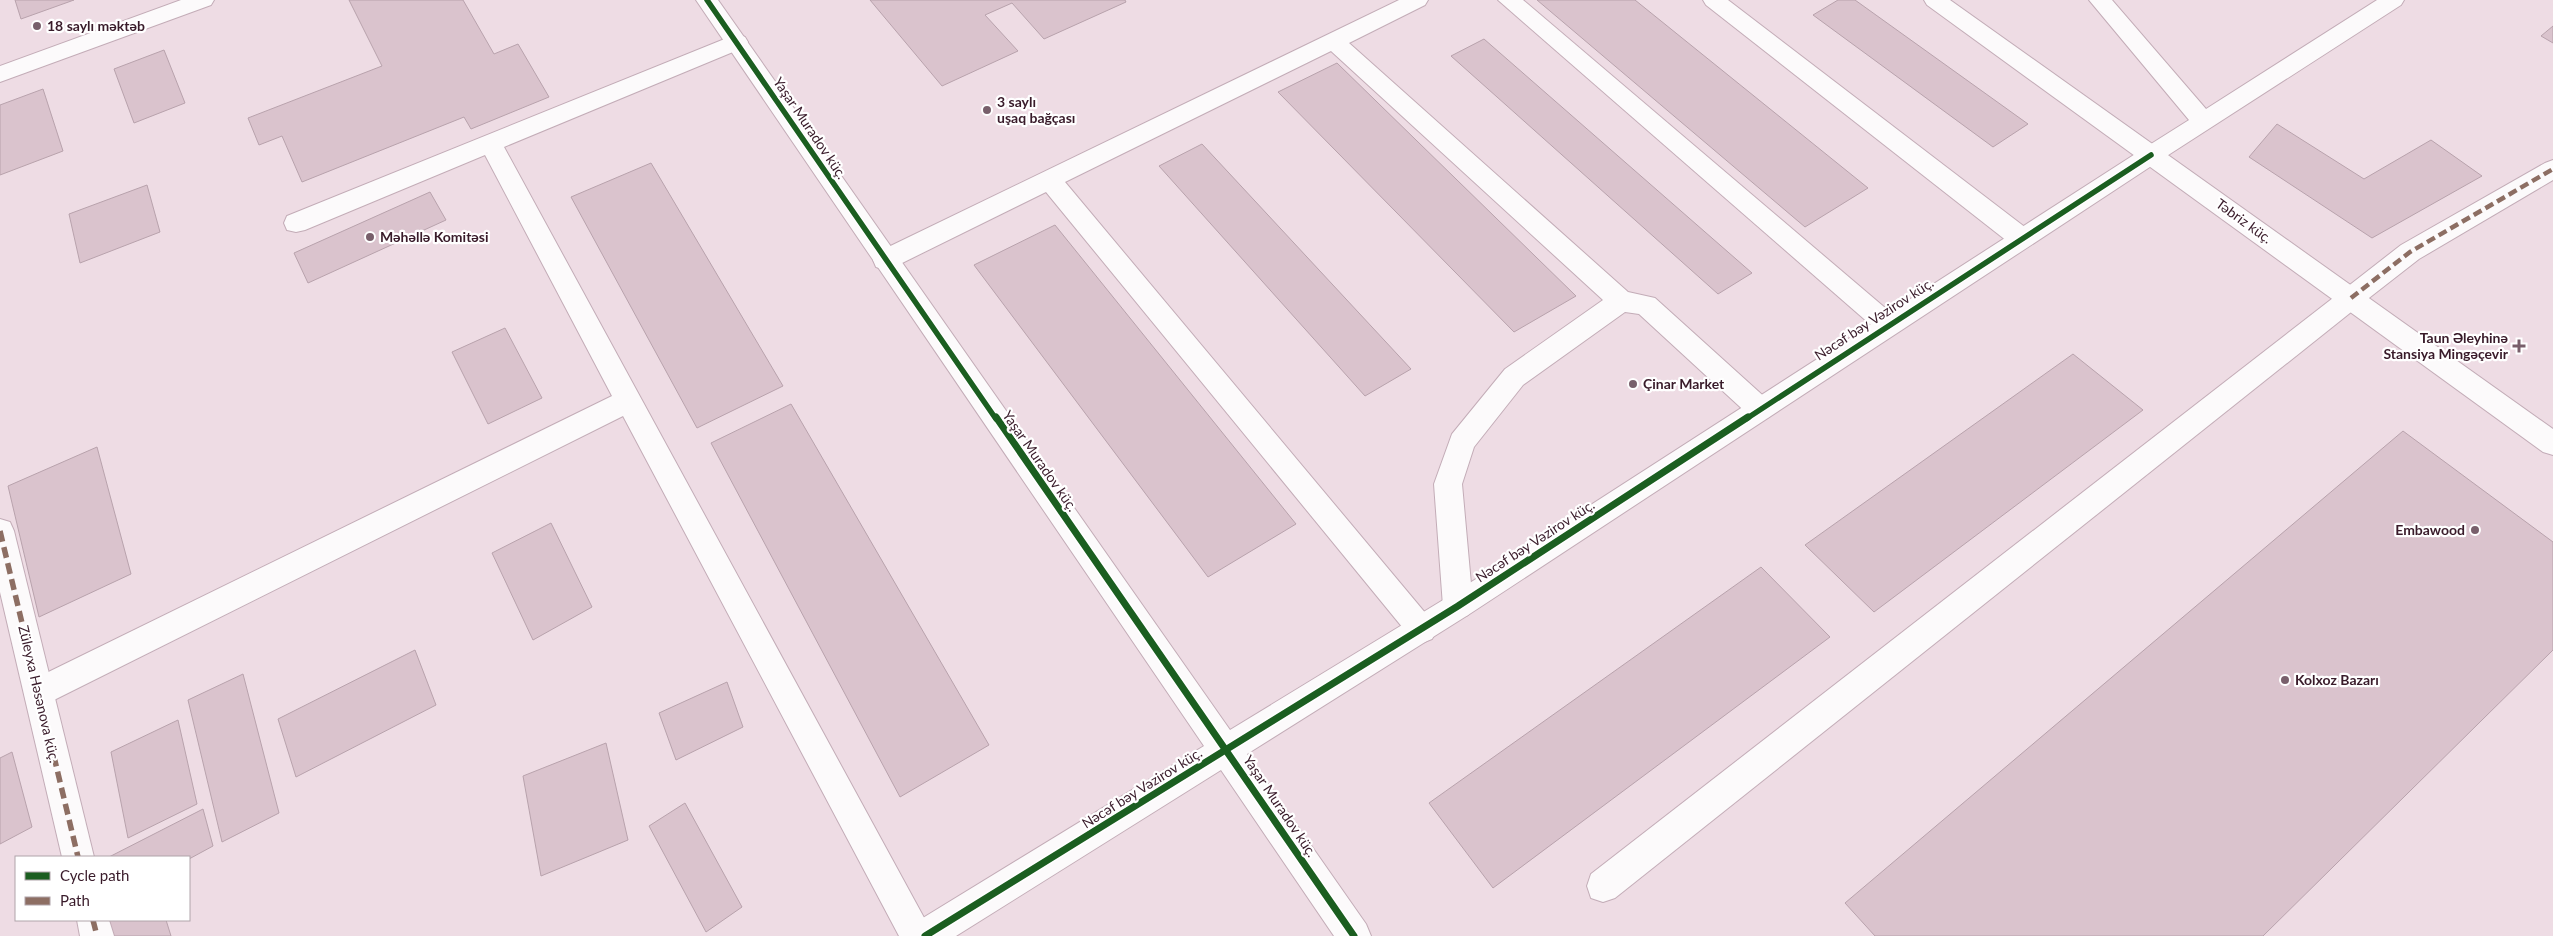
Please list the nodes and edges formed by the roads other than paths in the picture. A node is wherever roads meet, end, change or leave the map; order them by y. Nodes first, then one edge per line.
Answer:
1 (203, 0) edge
2 (707, 0) edge
3 (1417, 0) edge
4 (1509, 0) edge
5 (1714, 0) edge
6 (1935, 0) edge
7 (2100, 0) edge
8 (2393, 0) edge
9 (1333, 41) junction
10 (737, 42) junction
11 (0, 74) edge
12 (2203, 120) junction
13 (490, 143) junction
14 (2151, 155) junction
15 (2553, 169) edge
16 (1050, 180) junction
17 (296, 223) dead end
18 (2021, 238) junction
19 (885, 260) junction
20 (2351, 298) junction
21 (1621, 301) junction
22 (1888, 325) junction
23 (629, 400) junction
24 (1760, 409) junction
25 (2553, 444) edge
26 (0, 531) edge
27 (1458, 606) junction
28 (1422, 630) junction
29 (39, 692) junction
30 (1227, 751) junction
31 (78, 856) edge
32 (1603, 886) dead end
33 (93, 921) edge
34 (97, 936) edge
35 (917, 936) edge
36 (926, 936) edge
37 (1354, 936) edge

1 - 11 street
2 - 10 street, Yaşar Muradov küç.
3 - 9 street
4 - 22 street
5 - 18 street
6 - 14 street, Təbriz küç.
7 - 12 street
8 - 12 street, Nəcəf bəy Vəzirov küç.
9 - 16 street
9 - 21 street
10 - 13 street
10 - 19 street, Yaşar Muradov küç.
12 - 14 street, Nəcəf bəy Vəzirov küç.
13 - 17 street
13 - 23 street
14 - 18 street, Nəcəf bəy Vəzirov küç.
14 - 20 street, Təbriz küç.
15 - 20 street
16 - 19 street
16 - 28 street
18 - 22 street, Nəcəf bəy Vəzirov küç.
19 - 30 street, Yaşar Muradov küç.
20 - 25 street, Təbriz küç.
20 - 32 street
21 - 24 street
21 - 27 street
22 - 24 street, Nəcəf bəy Vəzirov küç.
23 - 29 street
23 - 35 street
24 - 27 street, Nəcəf bəy Vəzirov küç.
26 - 29 street, Züleyxa Həsənova küç.
27 - 28 street, Nəcəf bəy Vəzirov küç.
28 - 30 street, Nəcəf bəy Vəzirov küç.
29 - 31 street, Züleyxa Həsənova küç.
30 - 36 street, Nəcəf bəy Vəzirov küç.
30 - 37 street, Yaşar Muradov küç.
33 - 34 street

